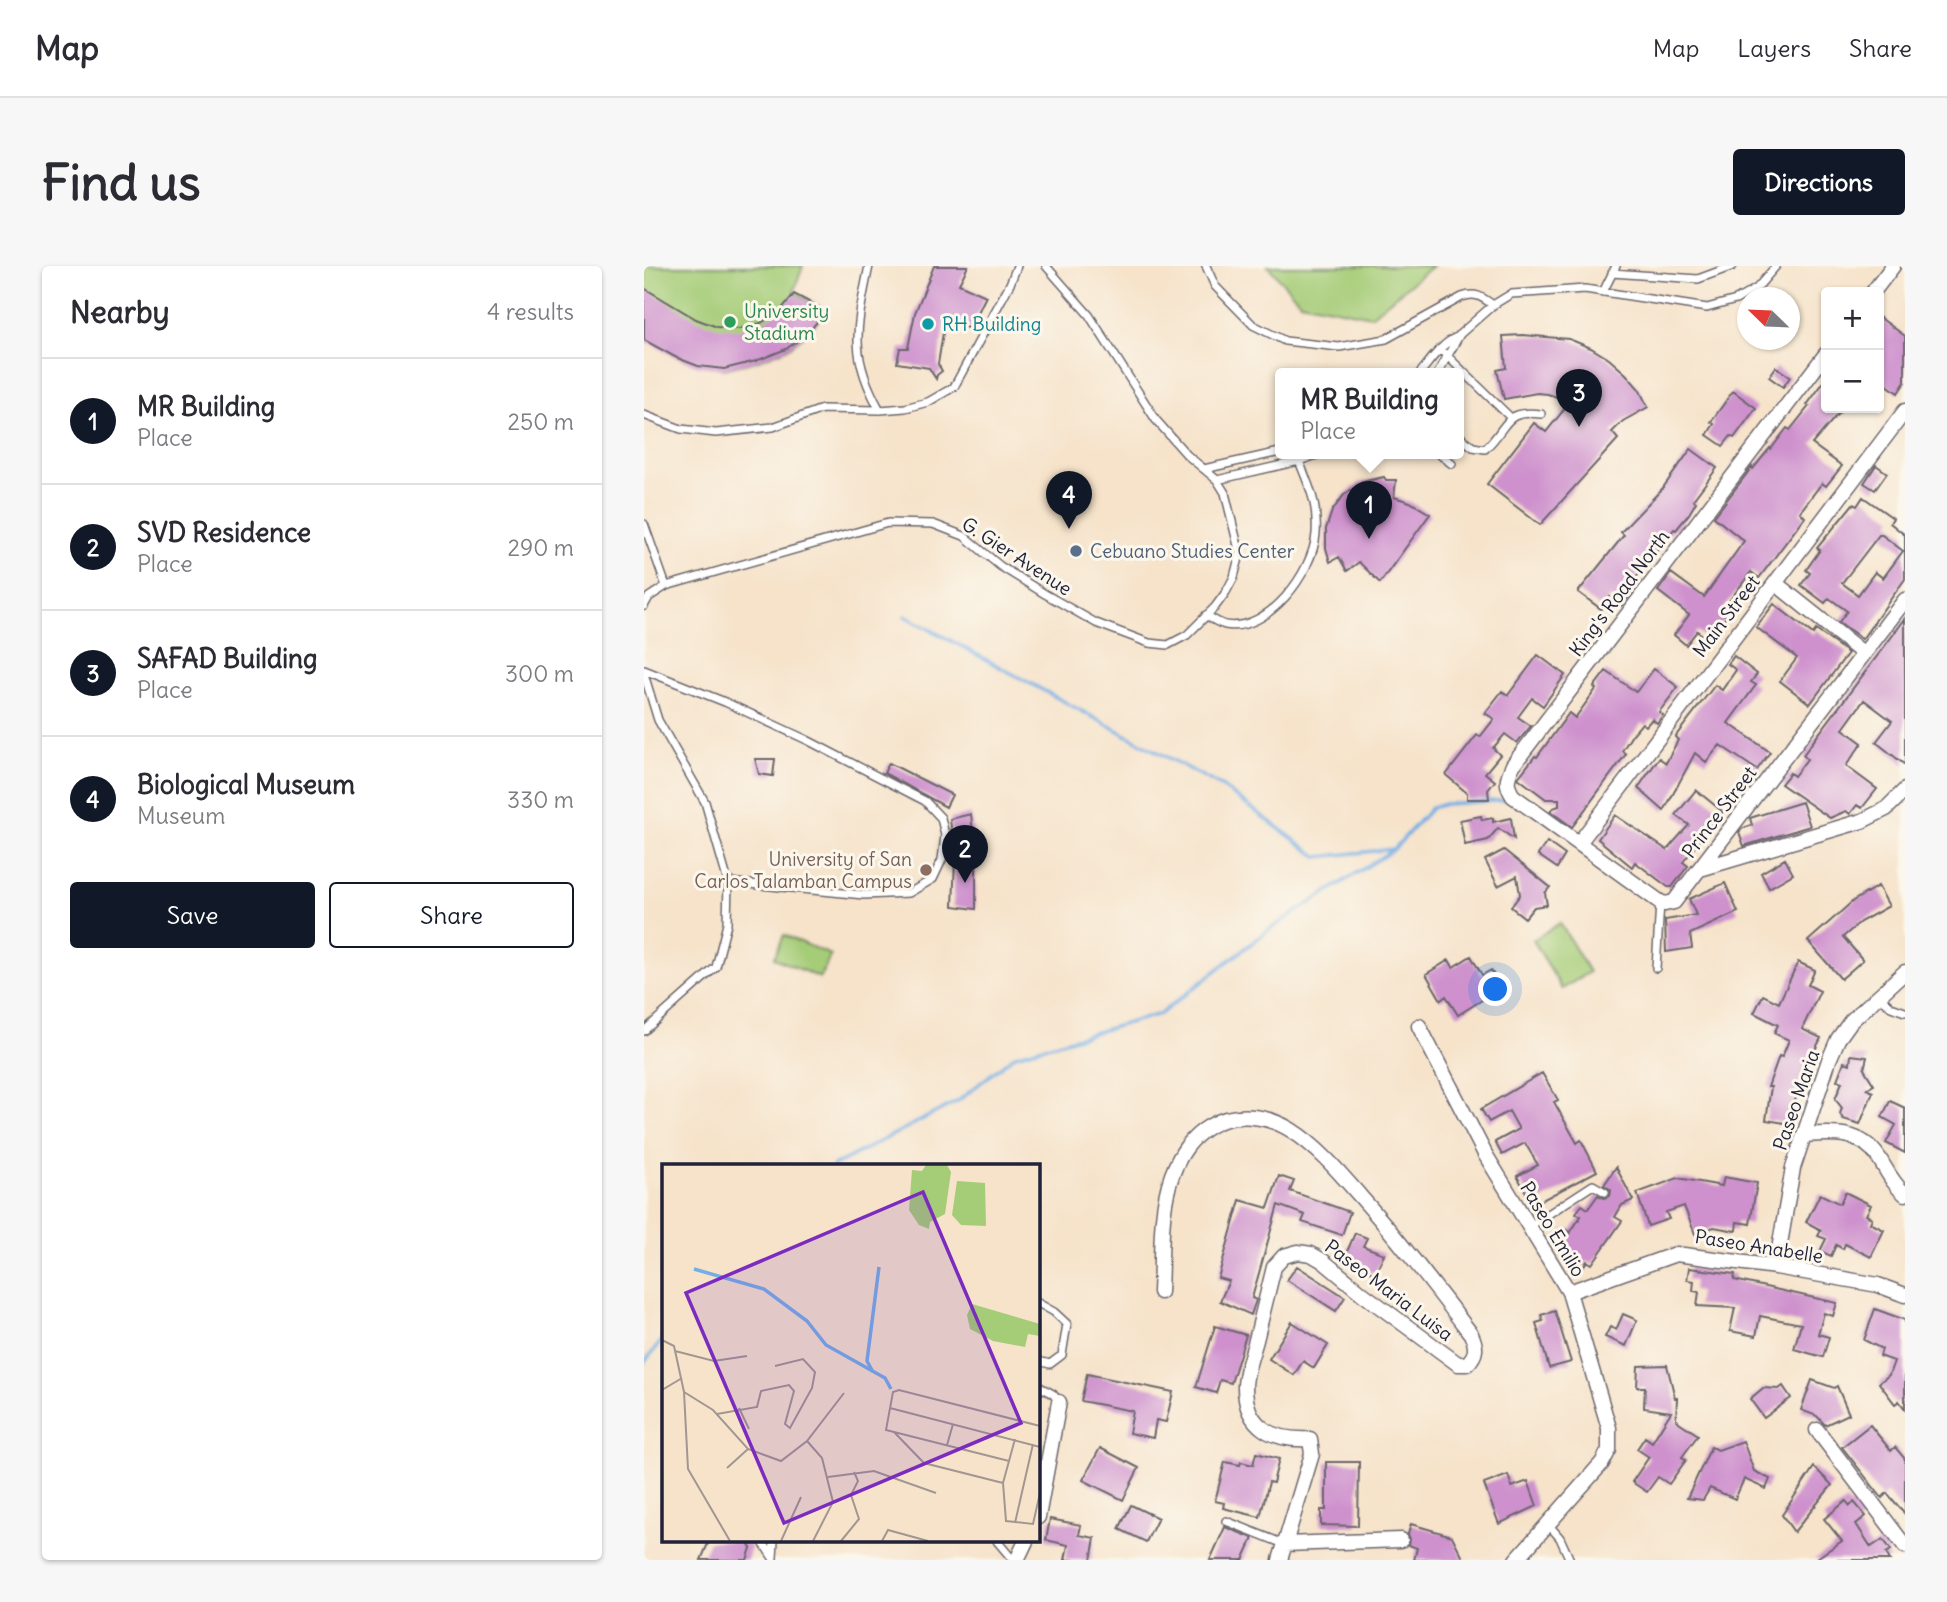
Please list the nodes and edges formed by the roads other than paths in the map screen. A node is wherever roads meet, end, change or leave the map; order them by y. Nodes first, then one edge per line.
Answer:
1 (869, 266) edge
2 (1017, 266) edge
3 (1046, 266) edge
4 (1206, 266) edge
5 (1733, 266) edge
6 (1776, 266) edge
7 (1893, 266) edge
8 (1614, 270) edge
9 (1877, 287) edge
10 (1603, 292) junction
11 (1493, 305) junction
12 (1457, 337) junction
13 (1440, 349) junction
14 (1447, 359) junction
15 (1821, 361) edge
16 (1424, 368) edge
17 (1441, 368) edge
18 (1457, 368) edge
19 (1464, 375) edge
20 (880, 410) junction
21 (1905, 411) edge
22 (1541, 414) dead end
23 (644, 415) edge
24 (1511, 418) junction
25 (1464, 440) edge
26 (1275, 453) edge
27 (1305, 459) edge
28 (1446, 459) edge
29 (1299, 461) junction
30 (1452, 464) dead end
31 (1204, 469) junction
32 (1217, 480) junction
33 (644, 524) edge
34 (1775, 583) junction
35 (666, 586) junction
36 (1905, 600) edge
37 (644, 606) edge
38 (1206, 615) junction
39 (1864, 654) junction
40 (644, 672) edge
41 (1905, 790) edge
42 (1579, 844) junction
43 (1700, 869) junction
44 (728, 882) junction
45 (1660, 902) junction
46 (1656, 968) dead end
47 (1905, 972) edge
48 (1879, 995) junction
49 (1905, 1012) edge
50 (1419, 1026) dead end
51 (644, 1031) edge
52 (1804, 1135) junction
53 (1605, 1192) dead end
54 (1905, 1194) edge
55 (1529, 1227) junction
56 (1776, 1267) junction
57 (1160, 1292) dead end
58 (1569, 1292) junction
59 (1905, 1295) edge
60 (1040, 1304) edge
61 (1040, 1362) edge
62 (1040, 1387) edge
63 (1059, 1402) joint
64 (1816, 1430) dead end
65 (1040, 1506) edge
66 (1227, 1521) dead end
67 (1548, 1524) junction
68 (1401, 1540) dead end
69 (763, 1542) edge
70 (998, 1542) edge
71 (1025, 1542) edge
72 (1284, 1544) junction
73 (1905, 1546) edge
74 (773, 1559) edge
75 (1015, 1560) edge
76 (1280, 1560) edge
77 (1516, 1560) edge
78 (1570, 1560) edge

1 - 20 lane
2 - 20 lane
3 - 31 lane, G. Gier Avenue
4 - 11 lane
5 - 8 lane
6 - 10 lane
7 - 9 street
8 - 10 lane
10 - 11 lane
11 - 12 lane
12 - 13 lane
12 - 14 lane
13 - 14 lane
13 - 16 lane
14 - 17 lane
14 - 18 lane
15 - 42 street, King's Road North
19 - 24 lane
20 - 23 lane
21 - 34 street, Main Street
22 - 24 lane
24 - 25 lane
26 - 31 lane
27 - 29 lane
28 - 30 lane
29 - 32 lane
29 - 38 lane
31 - 32 lane, G. Gier Avenue
32 - 38 lane, G. Gier Avenue
33 - 35 lane
34 - 39 street
34 - 42 street, Main Street
35 - 37 lane, G. Gier Avenue
35 - 38 lane, G. Gier Avenue
36 - 39 street, Prince Street
39 - 43 street, Prince Street
40 - 44 lane
40 - 44 lane
41 - 43 street
42 - 45 street
43 - 45 street, Prince Street
44 - 51 lane
45 - 46 lane
47 - 48 street, Paseo Maria
48 - 49 lane
48 - 52 street, Paseo Maria
50 - 55 street, Paseo Emilio
52 - 54 street
52 - 56 street, Paseo Maria
53 - 55 lane
55 - 58 street, Paseo Emilio
56 - 58 street, Paseo Anabelle
56 - 59 street, Paseo Anabelle
57 - 72 street, Paseo Maria Luisa
58 - 67 street, Paseo Emilio
60 - 61 lane
62 - 63 lane
63 - 65 street
64 - 73 street
66 - 72 lane
67 - 77 street, Paseo Emilio
67 - 78 lane
68 - 72 street
69 - 74 lane
70 - 75 lane
71 - 75 street
72 - 76 street, Paseo Maria Luisa

